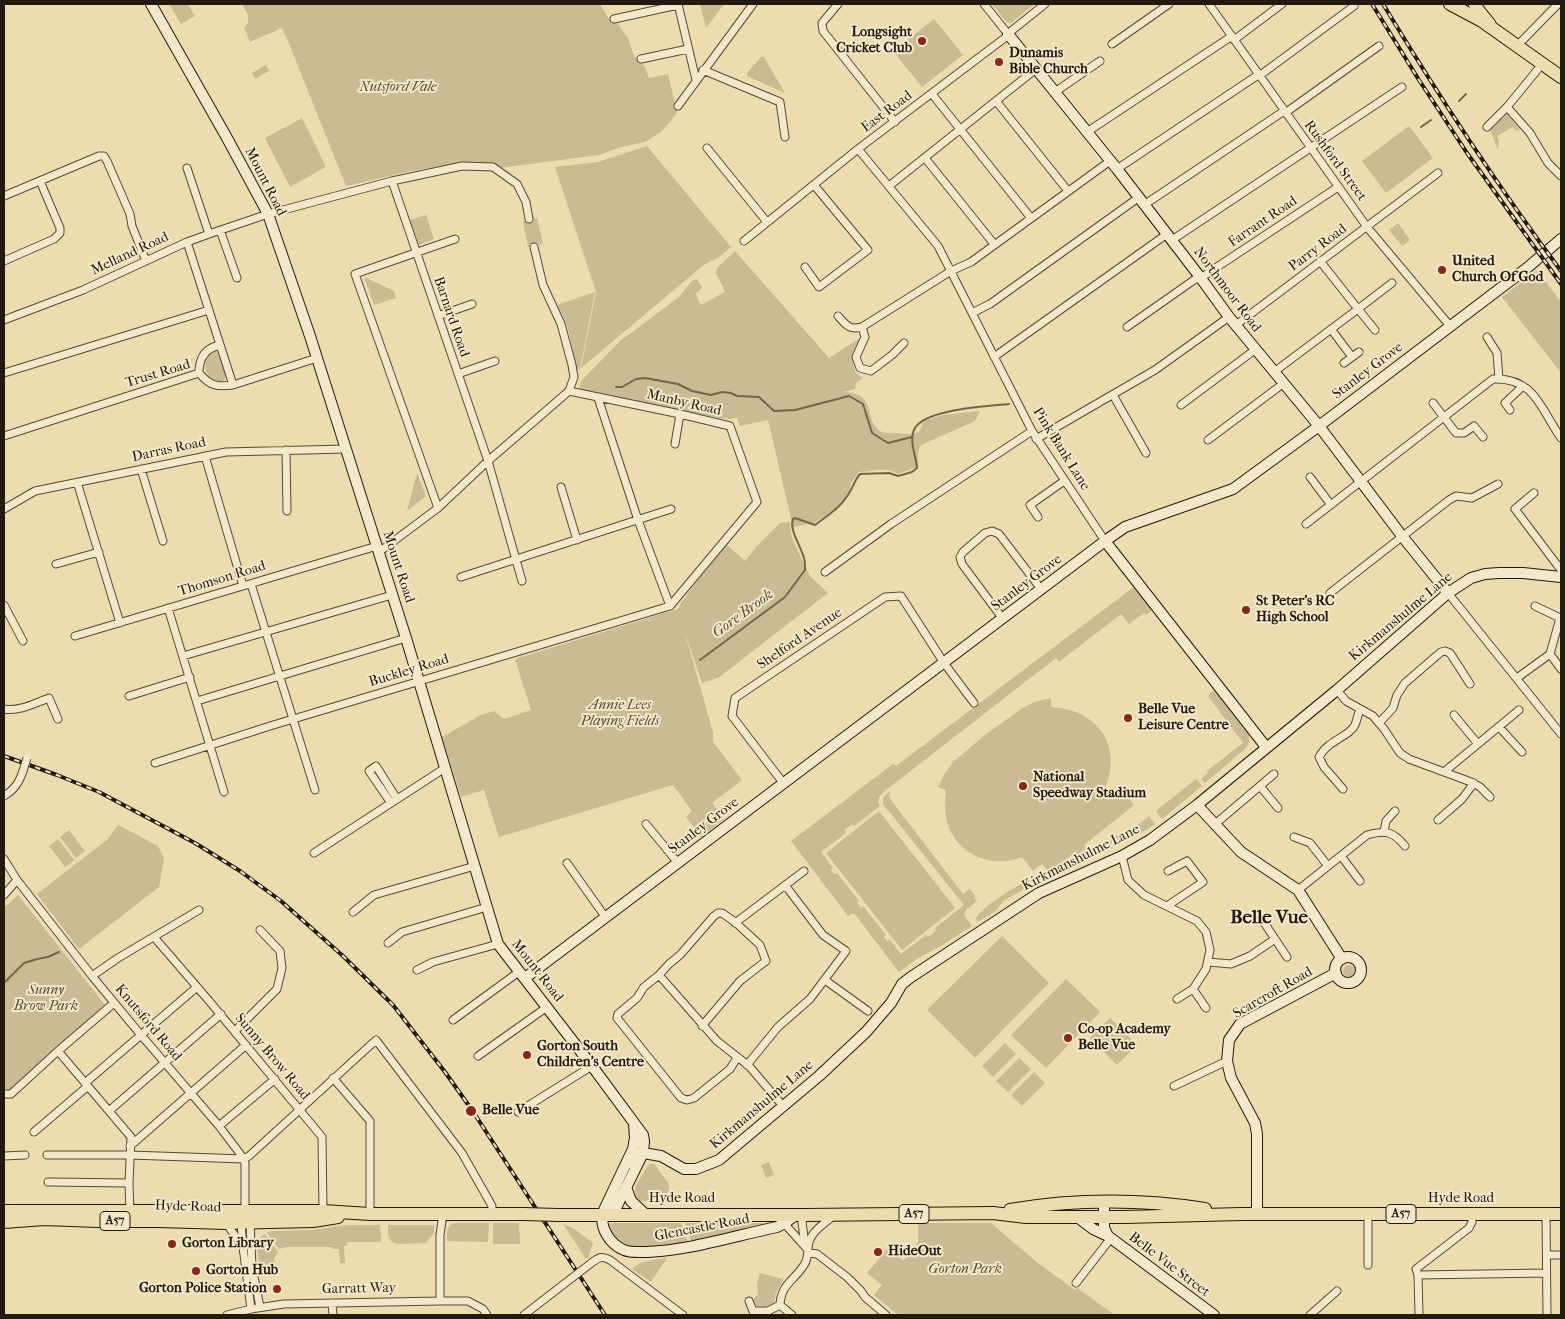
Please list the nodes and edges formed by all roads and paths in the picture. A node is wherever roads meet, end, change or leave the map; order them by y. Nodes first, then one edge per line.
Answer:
1 (151, 4) edge
2 (678, 4) edge
3 (753, 4) edge
4 (838, 4) edge
5 (984, 4) edge
6 (1045, 4) edge
7 (1169, 4) edge
8 (1209, 4) edge
9 (1282, 4) edge
10 (1453, 4) edge
11 (1474, 4) edge
12 (1558, 4) edge
13 (1354, 6) dead end
14 (614, 19) dead end
15 (1492, 28) junction
16 (1008, 34) junction
17 (1233, 38) junction
18 (1112, 44) dead end
19 (1379, 46) dead end
20 (1517, 46) junction
21 (688, 49) junction
22 (641, 59) dead end
23 (1100, 61) dead end
24 (1543, 63) junction
25 (703, 70) junction
26 (1036, 70) junction
27 (1259, 76) junction
28 (1561, 77) edge
29 (696, 80) junction
30 (1402, 87) dead end
31 (1055, 92) junction
32 (932, 94) junction
33 (996, 101) junction
34 (678, 106) dead end
35 (1507, 107) junction
36 (1285, 112) junction
37 (895, 122) junction
38 (1487, 127) dead end
39 (961, 129) junction
40 (1087, 132) junction
41 (785, 138) dead end
42 (707, 148) dead end
43 (1311, 148) junction
44 (858, 149) junction
45 (925, 158) junction
46 (1114, 165) junction
47 (186, 168) dead end
48 (1438, 173) dead end
49 (1561, 176) edge
50 (40, 181) junction
51 (392, 181) junction
52 (814, 185) junction
53 (889, 186) junction
54 (1338, 186) junction
55 (1068, 191) junction
56 (4, 196) edge
57 (1141, 201) junction
58 (268, 214) junction
59 (1031, 218) junction
60 (529, 219) dead end
61 (767, 222) junction
62 (1366, 227) junction
63 (220, 230) junction
64 (209, 234) junction
65 (1169, 237) junction
66 (455, 239) dead end
67 (1561, 239) edge
68 (744, 241) dead end
69 (187, 242) junction
70 (994, 244) junction
71 (534, 247) dead end
72 (417, 254) junction
73 (4, 260) edge
74 (1320, 261) junction
75 (146, 262) junction
76 (805, 267) dead end
77 (951, 271) junction
78 (1200, 277) junction
79 (237, 278) dead end
80 (1392, 283) dead end
81 (472, 304) dead end
82 (1358, 309) junction
83 (209, 310) junction
84 (972, 313) junction
85 (438, 316) junction
86 (838, 316) dead end
87 (4, 320) edge
88 (1233, 321) junction
89 (1450, 326) junction
90 (862, 327) junction
91 (1127, 327) dead end
92 (1331, 330) junction
93 (1375, 330) dead end
94 (1487, 337) dead end
95 (904, 343) dead end
96 (220, 345) junction
97 (1256, 349) junction
98 (1358, 352) dead end
99 (994, 357) junction
100 (1352, 357) junction
101 (317, 358) junction
102 (495, 361) dead end
103 (1344, 363) dead end
104 (1274, 372) junction
105 (4, 373) edge
106 (199, 373) junction
107 (458, 374) junction
108 (1499, 378) junction
109 (1284, 383) junction
110 (233, 385) junction
111 (1523, 386) junction
112 (569, 391) junction
113 (1113, 395) junction
114 (598, 398) junction
115 (1432, 403) dead end
116 (1181, 405) dead end
117 (1510, 410) dead end
118 (680, 414) junction
119 (1443, 417) junction
120 (1319, 426) junction
121 (1032, 431) junction
122 (4, 436) edge
123 (1483, 437) dead end
124 (1036, 438) junction
125 (1561, 438) edge
126 (1208, 440) dead end
127 (675, 444) dead end
128 (345, 449) junction
129 (286, 450) junction
130 (1146, 453) dead end
131 (205, 456) junction
132 (488, 461) junction
133 (141, 469) junction
134 (1310, 477) dead end
135 (1064, 481) junction
136 (1360, 481) junction
137 (77, 482) junction
138 (1498, 484) dead end
139 (561, 487) dead end
140 (1534, 493) dead end
141 (1331, 504) junction
142 (438, 508) junction
143 (4, 509) edge
144 (671, 509) dead end
145 (287, 511) dead end
146 (1038, 517) dead end
147 (638, 520) junction
148 (1306, 524) dead end
149 (1402, 536) junction
150 (577, 540) junction
151 (163, 541) dead end
152 (1105, 541) junction
153 (378, 549) junction
154 (99, 552) junction
155 (516, 559) junction
156 (56, 564) dead end
157 (1561, 570) edge
158 (825, 572) dead end
159 (461, 577) dead end
160 (1561, 577) edge
161 (522, 581) dead end
162 (247, 585) junction
163 (1041, 589) junction
164 (1330, 593) dead end
165 (1448, 593) junction
166 (392, 595) junction
167 (4, 605) edge
168 (670, 606) junction
169 (1535, 606) dead end
170 (168, 608) junction
171 (1560, 618) edge
172 (1003, 619) junction
173 (120, 623) junction
174 (266, 632) junction
175 (75, 636) dead end
176 (406, 638) junction
177 (23, 641) dead end
178 (1550, 654) junction
179 (183, 656) junction
180 (944, 664) junction
181 (1561, 669) edge
182 (280, 676) junction
183 (190, 677) junction
184 (1517, 678) junction
185 (419, 681) junction
186 (1470, 684) dead end
187 (1336, 690) junction
188 (129, 696) dead end
189 (197, 701) junction
190 (974, 703) dead end
191 (4, 709) edge
192 (1360, 709) junction
193 (1519, 710) dead end
194 (1454, 715) dead end
195 (58, 719) dead end
196 (293, 720) junction
197 (1379, 723) junction
198 (1499, 727) junction
199 (1561, 734) edge
200 (210, 744) junction
201 (1478, 744) junction
202 (1266, 747) junction
203 (1522, 752) dead end
204 (28, 756) dead end
205 (155, 763) dead end
206 (445, 768) junction
207 (1444, 772) junction
208 (1274, 774) dead end
209 (784, 784) junction
210 (1474, 784) junction
211 (1260, 786) junction
212 (1344, 789) dead end
213 (315, 790) dead end
214 (224, 792) dead end
215 (4, 796) edge
216 (1490, 797) dead end
217 (1197, 805) junction
218 (1278, 808) dead end
219 (1394, 811) dead end
220 (1438, 820) dead end
221 (646, 824) dead end
222 (1214, 825) junction
223 (1384, 832) junction
224 (1294, 837) dead end
225 (1405, 846) dead end
226 (314, 853) dead end
227 (1122, 856) junction
228 (1341, 856) junction
229 (4, 859) edge
230 (678, 863) junction
231 (567, 864) dead end
232 (474, 866) junction
233 (1328, 866) junction
234 (804, 871) dead end
235 (1168, 871) dead end
236 (17, 880) junction
237 (1360, 881) dead end
238 (785, 885) junction
239 (1298, 890) junction
240 (4, 895) edge
241 (1168, 906) junction
242 (487, 907) junction
243 (199, 910) dead end
244 (353, 912) dead end
245 (606, 918) junction
246 (1263, 921) dead end
247 (736, 923) junction
248 (260, 930) dead end
249 (154, 937) junction
250 (1275, 939) junction
251 (388, 943) dead end
252 (498, 944) junction
253 (1288, 957) dead end
254 (1342, 959) junction
255 (1208, 962) junction
256 (417, 970) dead end
257 (1336, 973) junction
258 (523, 974) junction
259 (659, 975) junction
260 (92, 976) junction
261 (825, 980) junction
262 (197, 986) junction
263 (1193, 990) junction
264 (1177, 999) dead end
265 (114, 1003) junction
266 (547, 1007) junction
267 (1206, 1008) dead end
268 (868, 1011) dead end
269 (220, 1014) junction
270 (453, 1020) dead end
271 (702, 1026) junction
272 (235, 1031) junction
273 (141, 1035) junction
274 (246, 1045) junction
275 (58, 1051) junction
276 (478, 1056) dead end
277 (737, 1058) junction
278 (1227, 1061) junction
279 (165, 1062) junction
280 (747, 1065) junction
281 (592, 1066) junction
282 (334, 1078) junction
283 (275, 1080) junction
284 (86, 1084) junction
285 (1174, 1086) dead end
286 (191, 1093) junction
287 (4, 1094) edge
288 (783, 1106) junction
289 (300, 1110) junction
290 (109, 1111) junction
291 (518, 1112) dead end
292 (634, 1124) junction
293 (219, 1126) junction
294 (34, 1132) dead end
295 (130, 1146) junction
296 (643, 1153) junction
297 (25, 1155) dead end
298 (47, 1155) dead end
299 (130, 1155) junction
300 (4, 1156) edge
301 (244, 1159) junction
302 (627, 1164) junction
303 (48, 1182) dead end
304 (129, 1183) junction
305 (626, 1187) junction
306 (1104, 1209) junction
307 (4, 1211) edge
308 (323, 1211) junction
309 (992, 1213) junction
310 (370, 1214) junction
311 (442, 1214) junction
312 (492, 1214) junction
313 (645, 1214) junction
314 (836, 1214) junction
315 (1242, 1214) junction
316 (1257, 1214) junction
317 (1368, 1214) junction
318 (1472, 1214) junction
319 (1546, 1214) junction
320 (1561, 1214) edge
321 (608, 1215) junction
322 (801, 1215) junction
323 (130, 1216) junction
324 (1076, 1216) junction
325 (246, 1219) junction
326 (780, 1219) junction
327 (4, 1222) edge
328 (226, 1223) junction
329 (1109, 1237) junction
330 (243, 1247) junction
331 (807, 1250) junction
332 (1547, 1255) junction
333 (1561, 1255) edge
334 (1368, 1265) dead end
335 (1546, 1273) junction
336 (1418, 1275) junction
337 (1076, 1283) dead end
338 (1337, 1290) dead end
339 (440, 1301) junction
340 (749, 1301) dead end
341 (332, 1302) junction
342 (780, 1305) junction
343 (260, 1307) junction
344 (252, 1309) junction
345 (751, 1313) edge
346 (230, 1315) edge
347 (333, 1315) edge
348 (487, 1315) edge
349 (524, 1315) edge
350 (683, 1315) edge
351 (792, 1315) edge
352 (886, 1315) edge
353 (1214, 1315) edge
354 (1310, 1315) edge
355 (1419, 1315) edge
356 (1547, 1315) edge

1 - 58 street, Mount Road
2 - 14 street
2 - 21 street
3 - 25 street
4 - 37 street
5 - 16 street, Northmoor Road
6 - 16 street, East Road
7 - 18 street
8 - 17 street, Rushford Street
9 - 17 street
10 - 15 highway
11 - 15 main road
12 - 20 street
13 - 27 street
15 - 20 highway
16 - 26 street, Northmoor Road
16 - 32 street, East Road
17 - 27 street, Rushford Street
17 - 40 street
19 - 36 street
20 - 24 highway
21 - 22 street
21 - 29 street
23 - 31 street
24 - 28 highway
24 - 35 street
25 - 29 street
25 - 41 street
26 - 31 street, Northmoor Road
26 - 33 street
27 - 36 street, Rushford Street
27 - 46 street
29 - 34 street
30 - 43 street
31 - 40 street, Northmoor Road
32 - 37 street, East Road
32 - 39 street
33 - 39 street
33 - 55 street
35 - 38 street
35 - 49 street
36 - 43 street, Rushford Street
36 - 57 street
37 - 44 street, East Road
39 - 45 street
39 - 59 street
40 - 46 street, Northmoor Road
42 - 61 street
43 - 54 street, Rushford Street
43 - 65 street
44 - 52 street, East Road
44 - 53 street, Pink Bank Lane
45 - 53 street
45 - 70 street
46 - 55 street
46 - 57 street, Northmoor Road
47 - 64 street
48 - 62 street, Parry Road
50 - 56 street
50 - 73 street
50 - 75 street
51 - 58 street, Melland Road
51 - 60 street, Melland Road
51 - 72 street, Barnard Road
52 - 61 street, East Road
52 - 76 street
53 - 77 street, Pink Bank Lane
54 - 62 street, Rushford Street
54 - 78 street, Farrant Road
55 - 59 street
57 - 65 street, Northmoor Road
57 - 84 street
58 - 63 street, Melland Road
58 - 101 street, Mount Road
59 - 70 street
61 - 68 street, East Road
62 - 74 street, Parry Road
62 - 89 street, Rushford Street
63 - 64 street, Melland Road
63 - 79 street
64 - 69 street, Melland Road
65 - 78 street, Northmoor Road
65 - 99 street
66 - 72 street
67 - 89 street, Stanley Grove
69 - 75 street, Melland Road
69 - 83 street
70 - 77 street
71 - 112 street
72 - 85 street, Barnard Road
72 - 142 street
74 - 82 street
74 - 88 street, Parry Road
75 - 87 street, Melland Road
77 - 84 street, Pink Bank Lane
77 - 90 street
78 - 88 street, Northmoor Road
78 - 91 street, Farrant Road
80 - 82 street
81 - 85 street
82 - 92 street
82 - 93 street
83 - 96 street
83 - 105 street
84 - 99 street, Pink Bank Lane
85 - 107 street, Barnard Road
86 - 90 street
88 - 97 street, Northmoor Road
88 - 113 street, Parry Road
89 - 120 street, Stanley Grove
90 - 95 street
92 - 100 street
92 - 104 street
94 - 108 street
96 - 106 street
96 - 110 street
97 - 104 street, Northmoor Road
97 - 116 street
98 - 100 street
99 - 121 street, Pink Bank Lane
100 - 103 street
101 - 110 street, Trust Road
101 - 128 street, Mount Road
102 - 107 street
104 - 109 street, Northmoor Road
106 - 110 street, Trust Road
106 - 122 street, Trust Road
107 - 132 street, Barnard Road
108 - 111 street
108 - 119 street
109 - 120 street, Northmoor Road
109 - 126 street
111 - 117 street
111 - 125 street
112 - 114 street, Manby Road
112 - 132 street
113 - 124 street, Parry Road
113 - 130 street
114 - 118 street, Manby Road
114 - 147 street
115 - 119 street
118 - 127 street
118 - 168 street, Manby Road
119 - 123 street
119 - 136 street
120 - 136 street, Northmoor Road
120 - 152 street, Stanley Grove
121 - 124 street, Pink Bank Lane
121 - 158 street
124 - 135 street, Pink Bank Lane
128 - 129 street, Darras Road
128 - 153 street, Mount Road
129 - 131 street, Darras Road
129 - 145 street
131 - 133 street, Darras Road
131 - 162 street
132 - 142 street
132 - 155 street, Barnard Road
133 - 137 street, Darras Road
133 - 151 street
134 - 141 street
135 - 146 street
135 - 152 street, Pink Bank Lane
136 - 141 street
136 - 149 street, Northmoor Road
137 - 143 street, Darras Road
137 - 154 street
138 - 149 street
139 - 150 street
140 - 157 street
141 - 148 street
142 - 153 street
144 - 147 street
147 - 150 street
147 - 168 street
149 - 164 street
149 - 165 street, Northmoor Road
150 - 155 street
152 - 163 street, Stanley Grove
152 - 202 street, Pink Bank Lane
153 - 162 street, Thomson Road
153 - 166 street, Mount Road
154 - 156 street
154 - 173 street
155 - 159 street
155 - 161 street, Barnard Road
160 - 165 street, Kirkmanshulme Lane
162 - 170 street, Thomson Road
162 - 174 street
163 - 172 street, Stanley Grove
163 - 172 street
165 - 184 street
165 - 187 street, Kirkmanshulme Lane
166 - 174 street
166 - 176 street, Mount Road
167 - 177 street
168 - 185 street, Buckley Road
169 - 171 street
170 - 173 street, Thomson Road
170 - 179 street
171 - 178 street
172 - 180 street, Stanley Grove
173 - 175 street, Thomson Road
174 - 179 street
174 - 182 street
176 - 182 street
176 - 185 street, Mount Road
178 - 181 street
178 - 184 street
179 - 183 street
180 - 190 street
180 - 209 street, Stanley Grove
180 - 209 street, Shelford Avenue
182 - 189 street
182 - 196 street
183 - 188 street
183 - 189 street
184 - 199 street
185 - 196 street, Buckley Road
185 - 206 street, Mount Road
186 - 197 street
187 - 192 street
187 - 202 street, Kirkmanshulme Lane
189 - 200 street
191 - 195 street
192 - 197 street
192 - 212 street
193 - 198 street
194 - 201 street
196 - 200 street, Buckley Road
196 - 213 street
197 - 207 street
198 - 201 street
198 - 203 street
200 - 205 street, Buckley Road
200 - 214 street
201 - 207 street
202 - 217 street, Kirkmanshulme Lane
204 - 215 street, bridge
206 - 226 street
206 - 232 street, Mount Road
207 - 210 street
208 - 211 street
209 - 230 street, Stanley Grove
210 - 216 street
210 - 220 street
211 - 218 street
211 - 222 street
217 - 222 street
217 - 227 street, Kirkmanshulme Lane
219 - 223 street
221 - 230 street
222 - 239 street
223 - 225 street
223 - 228 street
224 - 233 street
227 - 241 street
227 - 288 street, Kirkmanshulme Lane
228 - 233 street
228 - 237 street
229 - 236 street, Knutsford Road
230 - 245 street, Stanley Grove
231 - 245 street
232 - 242 street, Mount Road
232 - 244 street
233 - 239 street
234 - 238 street
235 - 241 street
236 - 240 street
236 - 260 street, Knutsford Road
238 - 247 street
238 - 261 street
239 - 254 street
241 - 255 street
242 - 251 street
242 - 252 street, Mount Road
243 - 249 street
245 - 258 street, Stanley Grove
246 - 250 street
247 - 259 street
247 - 271 street
248 - 272 street
249 - 260 street
249 - 262 street, Sunny Brow Road
250 - 253 street
250 - 255 street
252 - 256 street
252 - 258 street, Mount Road
254 - 257 street
254 - 257 street
255 - 263 street
257 - 278 street, Scarcroft Road
258 - 266 street, Mount Road
258 - 270 street
259 - 271 street
259 - 277 street
260 - 265 street, Knutsford Road
261 - 268 street
261 - 280 street
262 - 269 street, Sunny Brow Road
262 - 273 street
263 - 264 street
263 - 267 street
265 - 273 street, Knutsford Road
265 - 275 street
266 - 276 street
266 - 281 street, Mount Road
269 - 272 street, Sunny Brow Road
269 - 279 street
271 - 277 street
272 - 274 street, Sunny Brow Road
273 - 279 street, Knutsford Road
273 - 284 street
274 - 283 street, Sunny Brow Road
274 - 286 street
275 - 284 street
275 - 287 street
277 - 280 street
278 - 285 street
278 - 316 street, Scarcroft Road
279 - 286 street, Knutsford Road
279 - 290 street
280 - 288 street
281 - 291 street
281 - 292 street, Mount Road
282 - 289 street
282 - 310 street
282 - 312 street
283 - 289 street, Sunny Brow Road
283 - 293 street
284 - 290 street
284 - 294 street
286 - 293 street, Knutsford Road
286 - 295 street
288 - 296 street, Kirkmanshulme Lane
289 - 301 street
289 - 308 street, Sunny Brow Road
290 - 295 street
292 - 296 street, Mount Road
292 - 302 street
293 - 301 street, Knutsford Road
295 - 299 street
296 - 302 street
296 - 305 street
297 - 300 street
298 - 299 street
299 - 301 street
299 - 304 street
301 - 325 street
302 - 321 street
303 - 304 street
304 - 323 street
305 - 313 street
305 - 321 street
306 - 309 highway, Hyde Road / A57
306 - 315 highway, Hyde Road / A57
306 - 315 highway, Hyde Road / A57
306 - 324 highway, Hyde Road / A57
306 - 329 street, Belle Vue Street
307 - 323 highway, Hyde Road / A57
308 - 310 highway, Hyde Road / A57
308 - 325 highway, Hyde Road / A57
309 - 314 highway, Hyde Road / A57
309 - 324 highway, Hyde Road / A57
310 - 311 highway, Hyde Road / A57
310 - 325 highway, Hyde Road / A57
311 - 312 highway, Hyde Road / A57
311 - 339 street
312 - 321 highway, Hyde Road / A57, bridge
313 - 321 highway, Hyde Road / A57
313 - 326 highway, Hyde Road / A57
314 - 322 highway, Hyde Road / A57
314 - 331 street
315 - 316 highway, Hyde Road / A57
316 - 317 highway, Hyde Road / A57
317 - 318 highway, Hyde Road / A57
317 - 334 street
318 - 319 highway, Hyde Road / A57
318 - 336 street
319 - 320 highway, Hyde Road / A57
319 - 332 street
321 - 326 street, Glencastle Road
322 - 326 highway, Hyde Road / A57
322 - 331 street
323 - 325 highway, Hyde Road / A57
323 - 327 highway, Hyde Road / A57
323 - 328 highway, Hyde Road / A57
324 - 329 street, Belle Vue Street
325 - 328 highway, Hyde Road / A57
325 - 330 street
325 - 343 street
326 - 331 street
328 - 330 street
329 - 337 street
329 - 353 street, Belle Vue Street
330 - 344 street
331 - 342 street
331 - 352 street
332 - 333 street
332 - 335 street
335 - 336 street
335 - 356 street
336 - 355 street
338 - 354 street
339 - 341 street, Garratt Way
339 - 348 street, Garratt Way
340 - 345 street
341 - 343 street, Garratt Way
341 - 347 street
342 - 345 street
342 - 351 street
343 - 344 street, Garratt Way
344 - 346 street, Garratt Way
349 - 350 street, bridge

